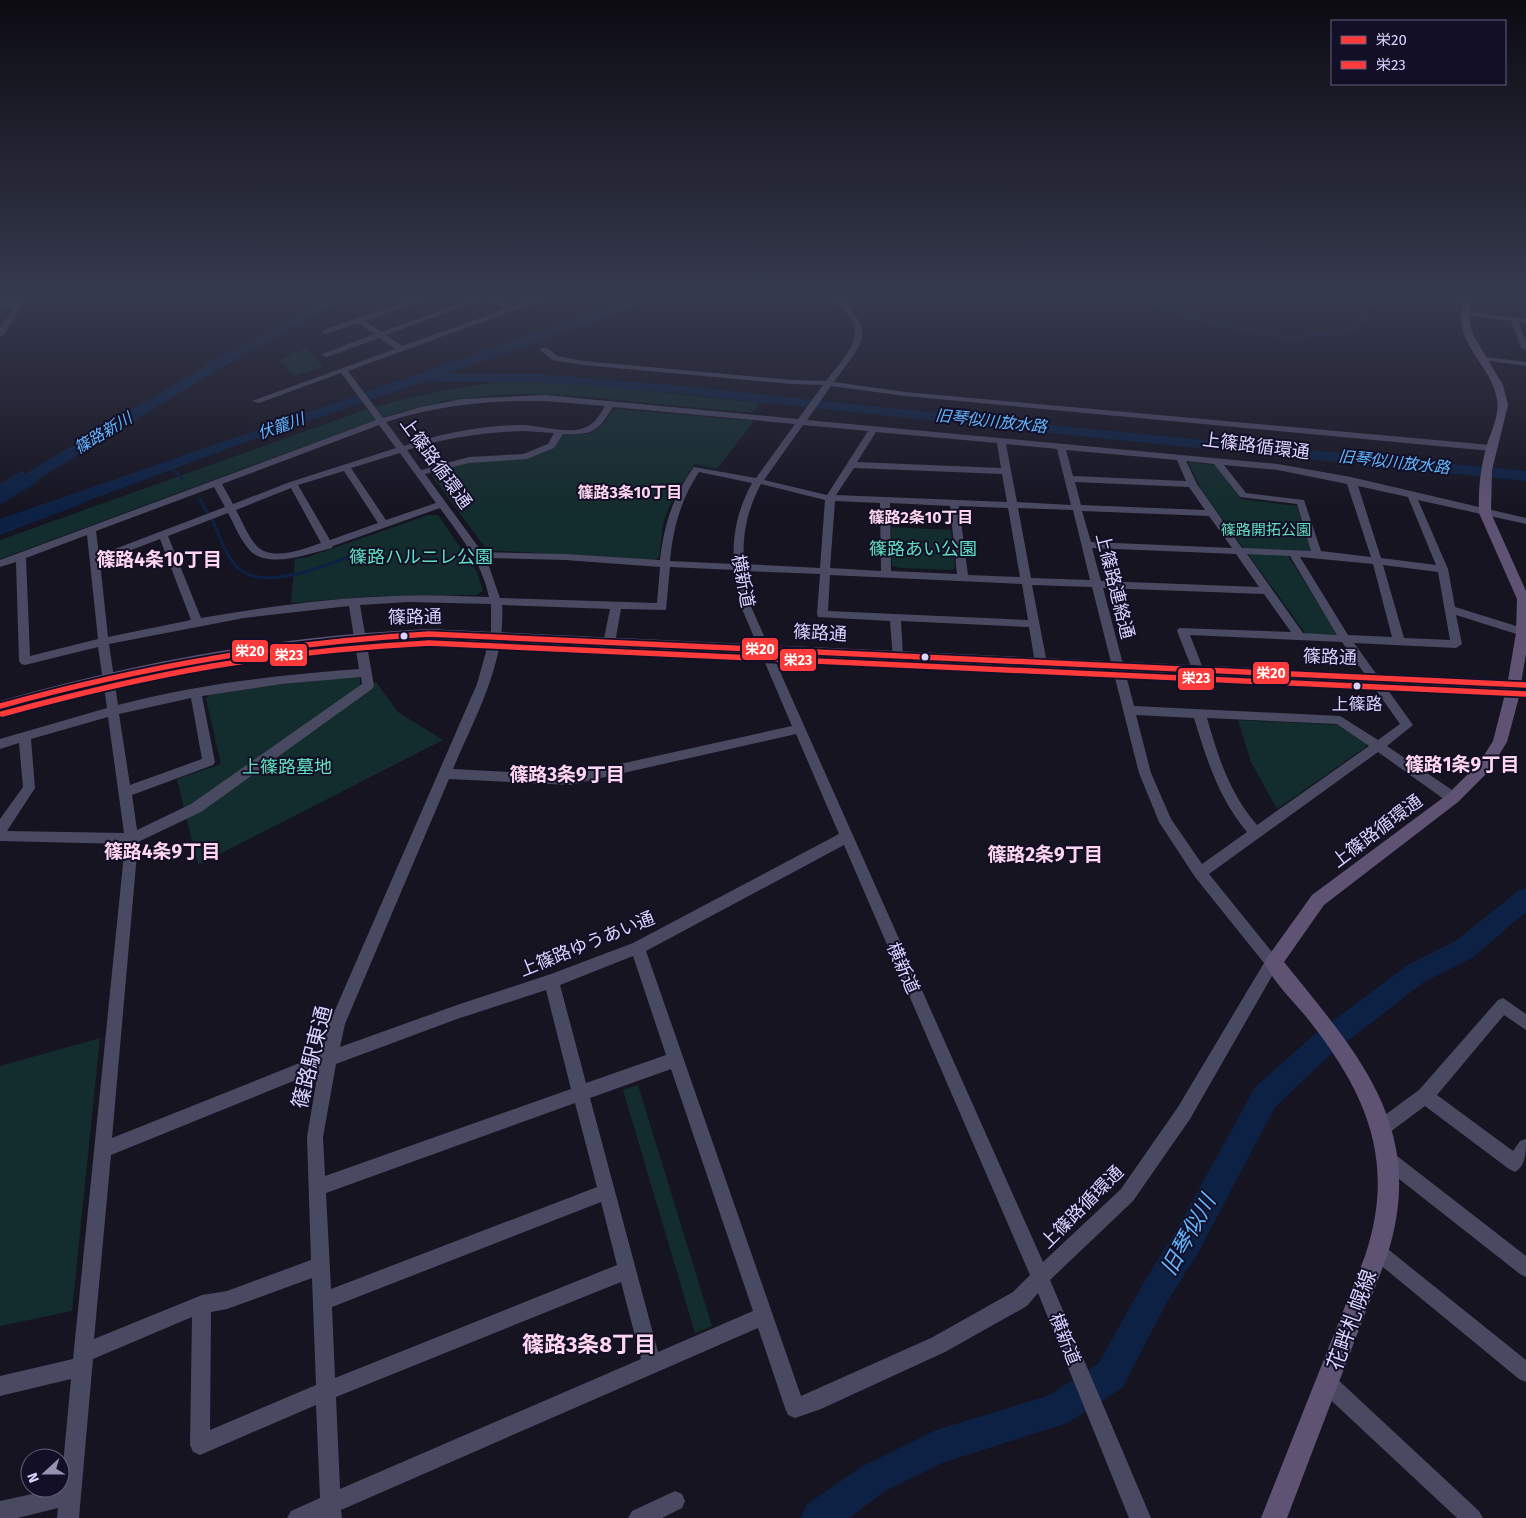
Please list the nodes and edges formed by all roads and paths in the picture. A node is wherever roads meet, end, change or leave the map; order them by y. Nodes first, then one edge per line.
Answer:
1 (350, 369) edge
2 (642, 369) edge
3 (840, 369) edge
4 (1490, 369) edge
5 (344, 371) junction
6 (827, 387) junction
7 (256, 401) dead end
8 (610, 404) junction
9 (381, 421) junction
10 (801, 421) junction
11 (874, 428) junction
12 (560, 431) junction
13 (1001, 440) junction
14 (1062, 446) junction
15 (401, 448) junction
16 (1490, 453) junction
17 (1180, 457) junction
18 (1216, 460) junction
19 (851, 465) junction
20 (346, 467) junction
21 (1006, 471) junction
22 (419, 474) junction
23 (1070, 479) junction
24 (1351, 480) junction
25 (758, 481) junction
26 (217, 484) junction
27 (293, 484) junction
28 (1192, 484) junction
29 (1412, 496) junction
30 (830, 498) junction
31 (885, 500) junction
32 (954, 503) junction
33 (442, 504) junction
34 (1013, 506) junction
35 (232, 508) junction
36 (1077, 508) junction
37 (1213, 513) junction
38 (1485, 513) junction
39 (1526, 521) edge
40 (384, 525) junction
41 (91, 530) junction
42 (163, 535) junction
43 (1086, 544) junction
44 (328, 546) junction
45 (1239, 551) junction
46 (1293, 553) junction
47 (1317, 554) junction
48 (479, 555) junction
49 (21, 556) junction
50 (94, 561) junction
51 (1377, 561) junction
52 (0, 564) edge
53 (665, 564) junction
54 (738, 566) junction
55 (1444, 569) junction
56 (824, 571) junction
57 (886, 574) junction
58 (963, 578) junction
59 (1025, 581) junction
60 (1095, 584) junction
61 (1267, 590) junction
62 (496, 601) junction
63 (354, 602) junction
64 (616, 605) junction
65 (1449, 609) junction
66 (895, 618) junction
67 (197, 621) junction
68 (1034, 624) junction
69 (1525, 633) edge
70 (497, 636) junction
71 (1299, 636) junction
72 (361, 637) junction
73 (1345, 639) junction
74 (104, 640) junction
75 (1399, 641) junction
76 (609, 643) junction
77 (765, 650) junction
78 (897, 656) junction
79 (1041, 664) junction
80 (1117, 667) junction
81 (1198, 671) junction
82 (366, 672) junction
83 (109, 676) junction
84 (1374, 678) junction
85 (1520, 685) edge
86 (196, 692) junction
87 (0, 706) edge
88 (1128, 710) junction
89 (114, 711) junction
90 (1199, 713) junction
91 (798, 729) junction
92 (26, 737) junction
93 (0, 744) edge
94 (1378, 746) junction
95 (444, 774) junction
96 (126, 792) junction
97 (1453, 798) junction
98 (0, 830) edge
99 (1256, 833) junction
100 (0, 836) edge
101 (846, 837) junction
102 (132, 840) junction
103 (1200, 873) junction
104 (638, 948) junction
105 (1273, 962) junction
106 (551, 981) junction
107 (1526, 1022) edge
108 (329, 1059) junction
109 (676, 1059) junction
110 (580, 1093) junction
111 (1425, 1096) junction
112 (1378, 1122) junction
113 (1526, 1147) edge
114 (103, 1150) junction
115 (1386, 1158) junction
116 (317, 1188) junction
117 (605, 1192) junction
118 (1378, 1252) junction
119 (320, 1266) junction
120 (1526, 1268) edge
121 (627, 1270) junction
122 (1040, 1277) junction
123 (321, 1302) junction
124 (202, 1304) junction
125 (764, 1316) junction
126 (83, 1360) junction
127 (652, 1364) junction
128 (1526, 1372) edge
129 (1328, 1384) junction
130 (0, 1386) edge
131 (326, 1391) junction
132 (70, 1494) edge
133 (54, 1498) edge
134 (70, 1498) edge
135 (675, 1501) dead end
136 (330, 1511) edge
137 (0, 1512) edge
138 (68, 1518) edge
139 (298, 1518) edge
140 (639, 1518) edge
141 (1140, 1518) edge
142 (1274, 1518) edge
143 (1472, 1518) edge

1 - 5 street
2 - 6 street
3 - 6 street, 横新道
4 - 16 main road
5 - 7 street
5 - 9 street
6 - 10 street, 横新道
6 - 16 street
8 - 9 street, 上篠路循環通
8 - 10 street, 上篠路循環通
8 - 12 street
9 - 15 street, 上篠路循環通
9 - 26 street
10 - 11 street, 上篠路循環通
10 - 25 street, 横新道
11 - 13 street, 上篠路循環通
11 - 19 street
12 - 15 street
12 - 22 street
13 - 14 street, 上篠路循環通
13 - 21 street
14 - 17 street, 上篠路循環通
14 - 23 street, 上篠路連絡通
15 - 20 street
15 - 22 street, 上篠路循環通
16 - 38 main road
17 - 18 street, 上篠路循環通
17 - 28 street
18 - 24 street, 上篠路循環通
18 - 47 street
19 - 21 street
19 - 30 street
20 - 27 street
20 - 40 street
21 - 34 street
22 - 33 street, 上篠路循環通
23 - 28 street
23 - 36 street, 上篠路連絡通
24 - 29 street, 上篠路循環通
24 - 51 street
25 - 30 street
25 - 53 street
25 - 54 street, 横新道
26 - 35 street
26 - 41 street
27 - 35 street
27 - 44 street
28 - 37 street
29 - 38 street, 上篠路循環通
29 - 55 street
30 - 31 street
30 - 56 street
31 - 32 street
31 - 57 street
32 - 34 street
32 - 58 street
33 - 40 street
33 - 48 street, 上篠路循環通
34 - 36 street
34 - 59 street
35 - 42 street
35 - 44 street
36 - 37 street
36 - 43 street, 上篠路連絡通
37 - 45 street
38 - 39 street
38 - 69 main road, 上篠路循環通
40 - 44 street
41 - 49 street
41 - 50 street
42 - 50 street
42 - 67 street
43 - 45 street
43 - 60 street, 上篠路連絡通
45 - 46 street
45 - 61 street
46 - 47 street
46 - 73 street
47 - 51 street
48 - 53 street
48 - 62 street, 上篠路循環通
49 - 52 street
49 - 74 street
50 - 74 street
51 - 55 street
51 - 75 street
53 - 54 street
53 - 64 street
54 - 56 street
54 - 77 street, 横新道
55 - 65 street
56 - 57 street
56 - 66 street
57 - 58 street
58 - 59 street
59 - 60 street
59 - 68 street
60 - 61 street
60 - 80 street, 上篠路連絡通
61 - 71 street
62 - 63 street
62 - 64 street
62 - 70 street, 上篠路循環通
63 - 67 street
63 - 72 street
64 - 76 street
65 - 69 street
65 - 75 street
66 - 68 street
66 - 78 street
67 - 74 street
68 - 79 street
69 - 85 main road, 上篠路循環通
70 - 72 main road, 篠路通
70 - 76 main road, 篠路通
70 - 95 street, 篠路駅東通
71 - 73 street
71 - 81 street
72 - 82 street
72 - 83 main road, 篠路通
73 - 75 street
73 - 84 street
74 - 83 street
76 - 77 main road, 篠路通
77 - 78 main road, 篠路通
77 - 91 street, 横新道
78 - 79 main road, 篠路通
79 - 80 main road, 篠路通
80 - 81 main road, 篠路通
80 - 88 street, 上篠路連絡通
81 - 84 main road, 篠路通
82 - 86 street
82 - 102 street
83 - 87 main road, 篠路通
83 - 89 street
84 - 85 main road, 篠路通
84 - 94 street
85 - 97 main road, 上篠路循環通
86 - 89 street
86 - 96 street
88 - 90 street
88 - 103 street, 上篠路連絡通
89 - 92 street
89 - 96 street
90 - 94 street
90 - 99 street
91 - 95 street
91 - 101 street, 横新道
92 - 93 street
92 - 98 street
94 - 97 street
94 - 99 street
95 - 108 street, 篠路駅東通
96 - 102 street
97 - 105 main road, 上篠路循環通
99 - 103 street
100 - 102 street
101 - 104 street, 上篠路ゆうあい通
101 - 122 street, 横新道
102 - 114 street
103 - 105 street, 上篠路連絡通
104 - 106 street, 上篠路ゆうあい通
104 - 109 street
105 - 112 main road, 花畔札幌線
105 - 122 street, 上篠路循環通
106 - 108 street, 上篠路ゆうあい通
106 - 110 street
107 - 111 street
108 - 114 street, 上篠路ゆうあい通
108 - 116 street, 篠路駅東通
109 - 110 street
109 - 125 street
110 - 116 street
110 - 117 street
111 - 112 street
111 - 113 street
112 - 115 main road, 花畔札幌線
114 - 126 street
115 - 118 main road, 花畔札幌線
115 - 120 street
116 - 119 street, 篠路駅東通
117 - 121 street
117 - 123 street
118 - 128 street
118 - 129 main road, 花畔札幌線
119 - 123 street, 篠路駅東通
119 - 124 street
121 - 127 street
121 - 131 street
122 - 125 street, 上篠路循環通
122 - 141 street, 横新道
123 - 131 street, 篠路駅東通
124 - 126 street
124 - 131 street
125 - 127 street
126 - 130 street
126 - 132 street
127 - 136 street
129 - 142 main road, 花畔札幌線
129 - 143 street
131 - 136 street, 篠路駅東通
133 - 137 street
134 - 138 street
135 - 140 street
136 - 139 street

